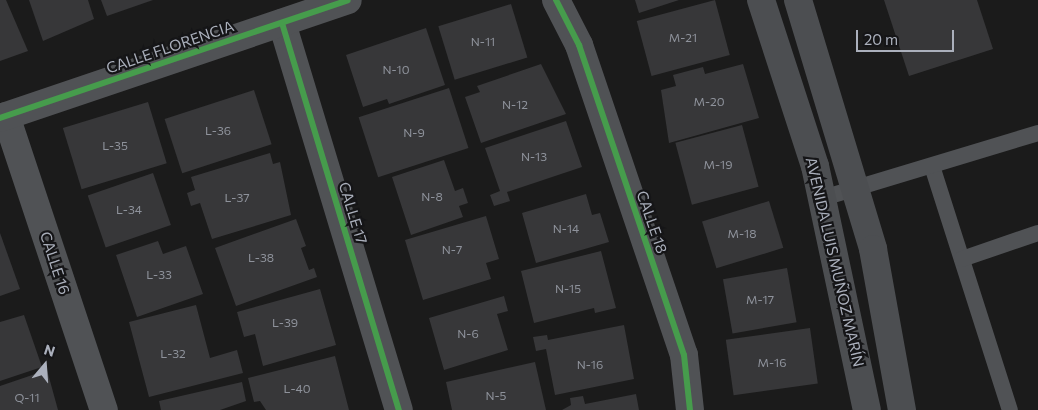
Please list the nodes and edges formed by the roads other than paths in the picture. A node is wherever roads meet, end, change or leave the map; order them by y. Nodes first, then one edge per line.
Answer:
1 (348, 0) edge
2 (556, 0) edge
3 (761, 0) edge
4 (798, 0) edge
5 (282, 23) junction
6 (3, 117) edge
7 (1038, 133) edge
8 (932, 166) junction
9 (856, 190) junction
10 (823, 198) junction
11 (1038, 233) edge
12 (962, 259) junction
13 (104, 410) edge
14 (399, 410) edge
15 (690, 410) edge
16 (867, 410) edge
17 (902, 410) edge
18 (1010, 410) edge

1 - 5 street, CALLE FLORENCIA
2 - 15 street, CALLE 18
3 - 10 main road, AVENIDA LUIS MUÑOZ MARÍN
4 - 9 main road
5 - 6 street, CALLE FLORENCIA
5 - 14 street, CALLE 17
6 - 13 street, CALLE 16
7 - 8 lane
8 - 9 lane
8 - 12 lane
9 - 10 lane
9 - 17 main road
10 - 16 main road, AVENIDA LUIS MUÑOZ MARÍN
11 - 12 lane
12 - 18 lane

